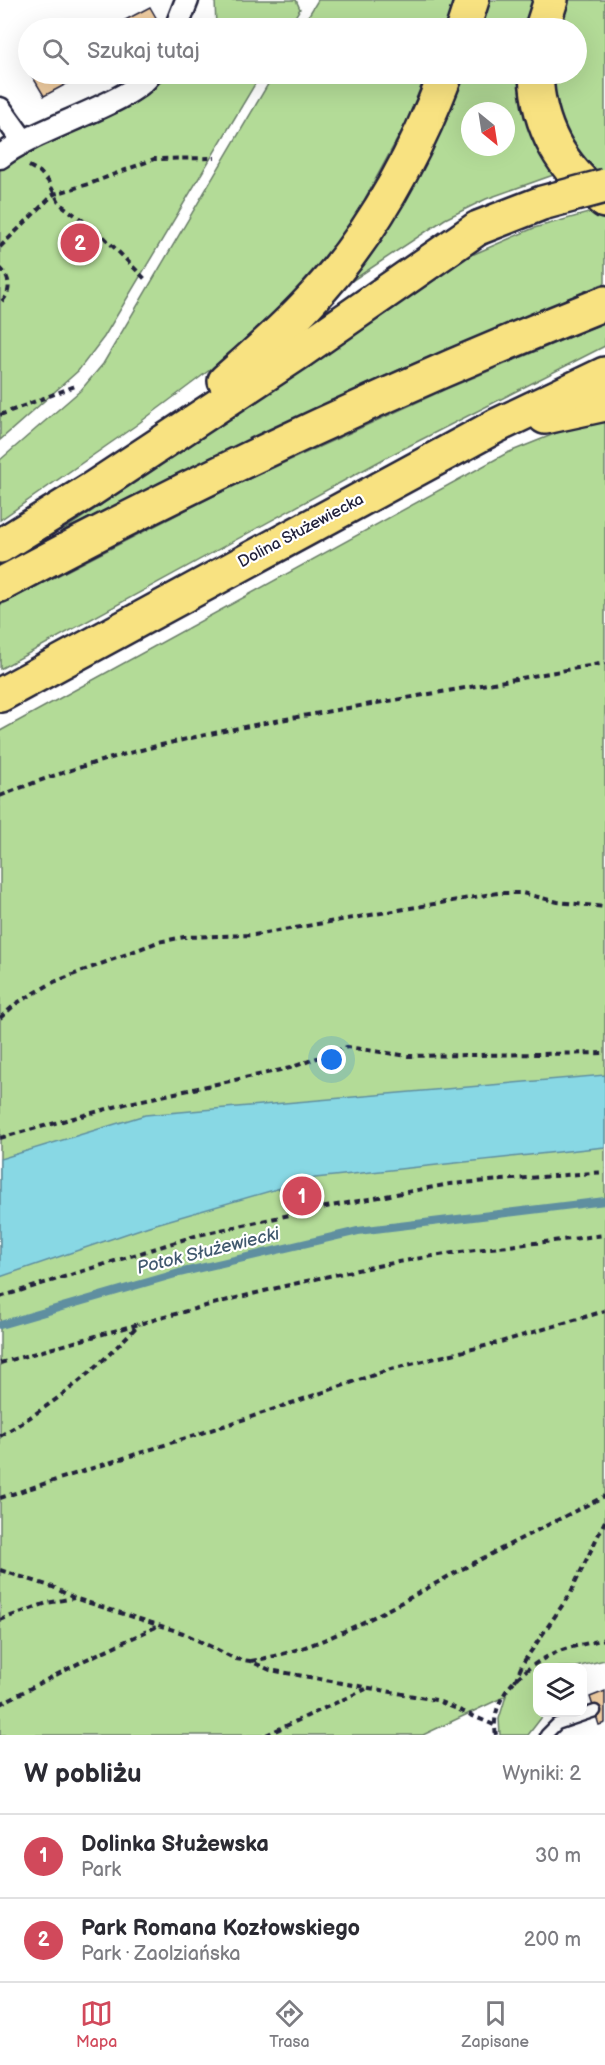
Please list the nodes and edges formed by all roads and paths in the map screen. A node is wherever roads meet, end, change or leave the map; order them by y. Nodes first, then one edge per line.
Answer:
1 (187, 0) edge
2 (472, 0) edge
3 (552, 0) edge
4 (180, 18) edge
5 (466, 18) edge
6 (546, 18) edge
7 (140, 84) edge
8 (442, 84) edge
9 (536, 84) edge
10 (0, 109) edge
11 (15, 153) edge
12 (215, 158) dead end
13 (605, 186) edge
14 (54, 194) junction
15 (605, 201) edge
16 (0, 247) edge
17 (0, 268) edge
18 (145, 279) dead end
19 (0, 303) edge
20 (605, 303) edge
21 (605, 374) edge
22 (75, 386) dead end
23 (605, 404) edge
24 (0, 415) edge
25 (496, 426) junction
26 (134, 462) junction
27 (0, 546) edge
28 (0, 585) edge
29 (605, 663) edge
30 (0, 695) edge
31 (0, 796) edge
32 (605, 907) edge
33 (0, 1018) edge
34 (605, 1053) edge
35 (0, 1138) edge
36 (605, 1172) edge
37 (605, 1235) edge
38 (0, 1297) edge
39 (605, 1311) edge
40 (140, 1324) junction
41 (0, 1363) edge
42 (0, 1436) edge
43 (605, 1496) edge
44 (0, 1498) edge
45 (605, 1521) edge
46 (0, 1570) edge
47 (74, 1598) junction
48 (0, 1620) edge
49 (160, 1626) junction
50 (605, 1640) edge
51 (250, 1661) junction
52 (516, 1681) junction
53 (368, 1688) junction
54 (0, 1704) edge
55 (595, 1711) dead end
56 (494, 1725) junction
57 (266, 1735) edge
58 (496, 1735) edge
59 (546, 1735) edge

1 - 4 street
2 - 5 main road
3 - 6 main road
7 - 11 street
8 - 26 main road
9 - 15 main road
10 - 11 street
11 - 14 path
12 - 14 path
13 - 26 main road, bridge
14 - 16 path
14 - 18 path
17 - 19 path
20 - 28 main road
21 - 25 main road, Dolina Służewiecka
22 - 24 path
23 - 25 main road
25 - 30 main road, Dolina Służewiecka
26 - 27 main road
29 - 31 path
32 - 33 path
34 - 35 path
36 - 38 path
37 - 40 path
39 - 44 path
40 - 41 path
40 - 42 path
43 - 51 path
45 - 52 path
46 - 47 path
47 - 48 path
47 - 49 path
49 - 51 path
49 - 54 path
50 - 52 path
51 - 53 path
52 - 56 path
53 - 56 path
53 - 57 path
55 - 59 lane
56 - 58 path

